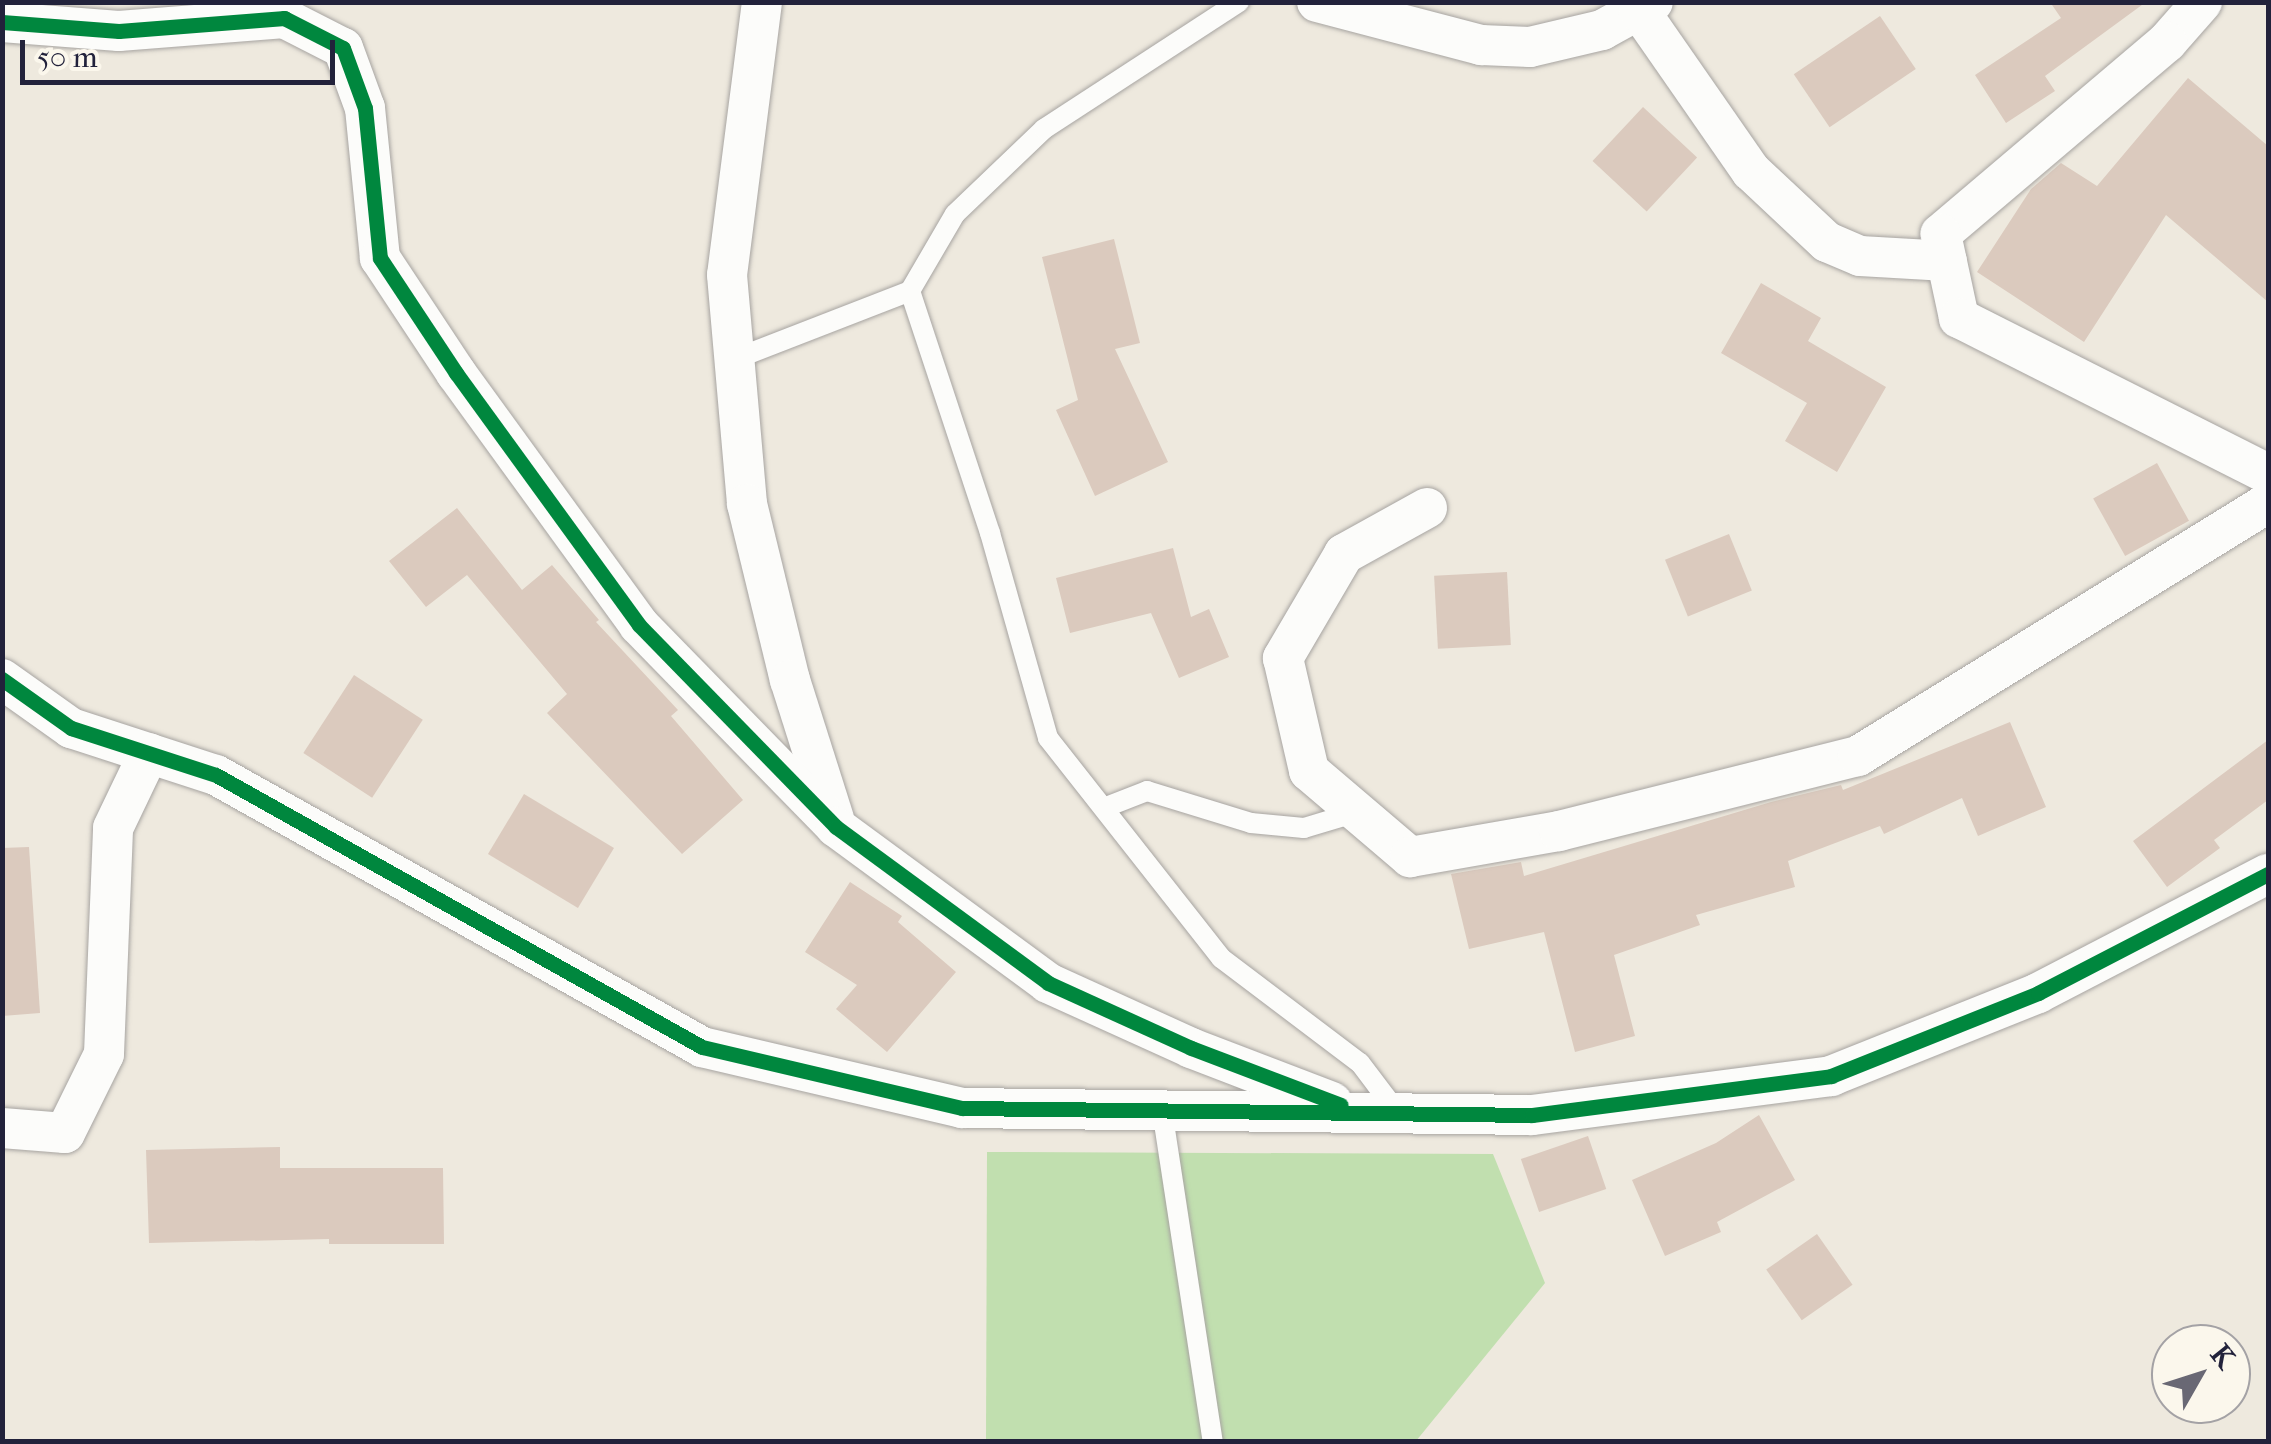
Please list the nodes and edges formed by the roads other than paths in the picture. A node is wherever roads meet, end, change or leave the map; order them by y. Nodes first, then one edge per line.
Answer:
1 (762, 2) edge
2 (1239, 2) edge
3 (1317, 2) edge
4 (2202, 2) edge
5 (1646, 6) edge
6 (2, 22) edge
7 (1947, 261) junction
8 (910, 291) junction
9 (735, 359) junction
10 (2268, 474) edge
11 (2268, 504) edge
12 (1426, 508) dead end
13 (2, 679) edge
14 (149, 753) junction
15 (1106, 807) junction
16 (1357, 812) junction
17 (836, 827) junction
18 (2268, 874) edge
19 (1162, 1110) junction
20 (1378, 1112) junction
21 (2, 1128) edge
22 (1214, 1442) edge

1 - 9 street
2 - 8 lane
3 - 5 street
4 - 7 street
5 - 7 street
6 - 17 street
7 - 10 street
8 - 9 lane
8 - 15 lane
9 - 17 street
11 - 16 street
12 - 16 street
13 - 14 street
14 - 19 street
14 - 21 street
15 - 16 lane
15 - 20 lane
17 - 20 street
18 - 20 street
19 - 20 street
19 - 22 lane

